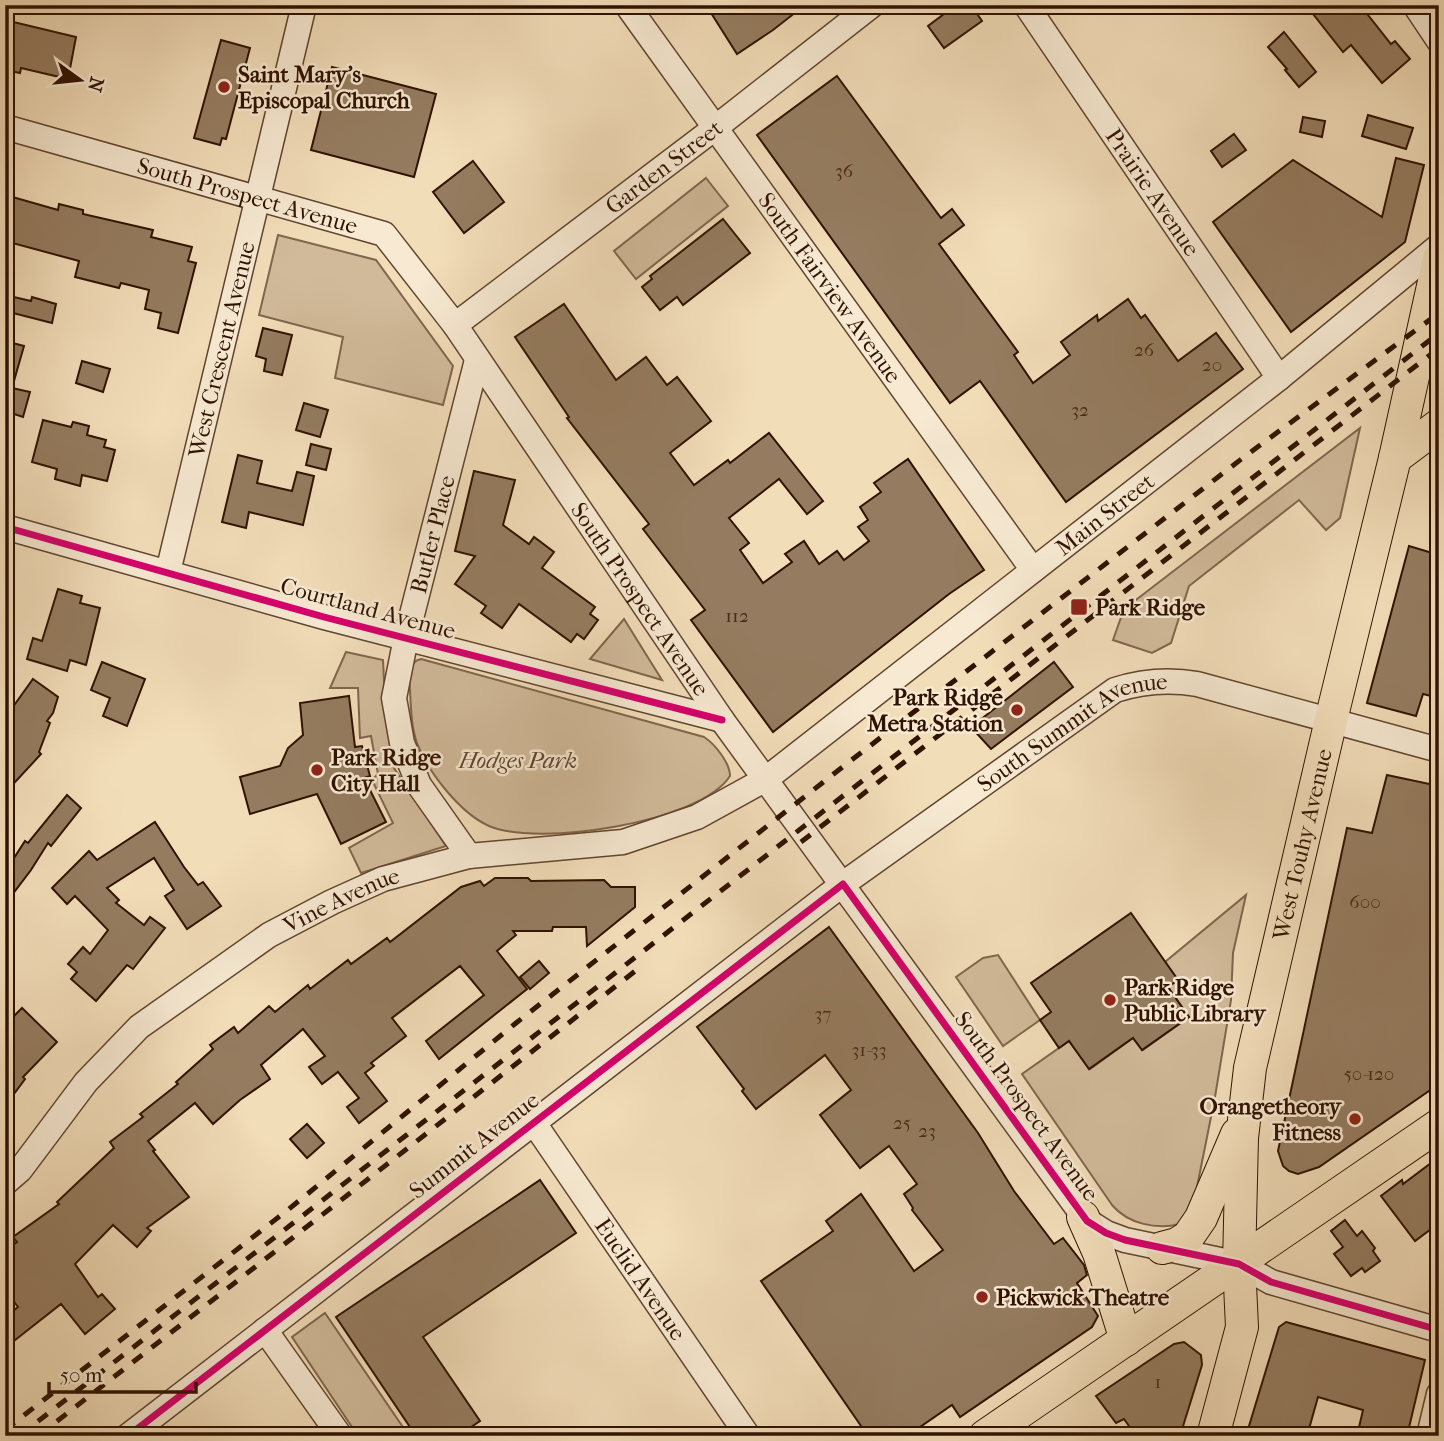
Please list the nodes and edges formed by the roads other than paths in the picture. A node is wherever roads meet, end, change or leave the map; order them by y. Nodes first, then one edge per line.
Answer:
1 (304, 5) edge
2 (627, 5) edge
3 (872, 5) edge
4 (1026, 5) edge
5 (1419, 11) edge
6 (1439, 41) edge
7 (5, 127) edge
8 (715, 128) junction
9 (257, 196) junction
10 (1439, 246) edge
11 (1439, 259) edge
12 (455, 325) junction
13 (477, 360) junction
14 (1279, 378) junction
15 (1439, 425) edge
16 (1395, 458) junction
17 (6, 531) edge
18 (1033, 570) junction
19 (168, 572) junction
20 (406, 638) junction
21 (722, 720) junction
22 (1331, 720) junction
23 (1439, 750) edge
24 (766, 779) junction
25 (469, 856) junction
26 (844, 884) junction
27 (1244, 1120) junction
28 (534, 1123) junction
29 (1439, 1125) edge
30 (5, 1183) edge
31 (1083, 1217) junction
32 (1161, 1248) junction
33 (1239, 1264) junction
34 (265, 1330) junction
35 (1439, 1330) edge
36 (1126, 1340) junction
37 (1439, 1394) edge
38 (128, 1436) edge
39 (340, 1436) edge
40 (748, 1436) edge
41 (985, 1436) edge
42 (1213, 1436) edge
43 (1429, 1436) edge

1 - 9 street, West Crescent Avenue
2 - 8 street, South Fairview Avenue
3 - 8 street, Garden Street
4 - 14 street, Prairie Avenue
5 - 6 street
7 - 9 street, South Prospect Avenue
8 - 12 street, Garden Street
8 - 18 street, South Fairview Avenue
9 - 12 street, South Prospect Avenue
9 - 19 street, West Crescent Avenue
10 - 14 street, Main Street
11 - 16 main road, West Touhy Avenue
12 - 13 street, South Prospect Avenue
13 - 20 street, Butler Place
13 - 21 street, South Prospect Avenue
14 - 18 street, Main Street
15 - 16 main road
16 - 22 main road, West Touhy Avenue
17 - 19 street, Courtland Avenue
18 - 24 street, Main Street
19 - 20 street, Courtland Avenue
20 - 21 street, Courtland Avenue
20 - 25 street, Butler Place
21 - 24 street, South Prospect Avenue
22 - 23 street, South Summit Avenue
22 - 26 street, South Summit Avenue
22 - 27 main road, West Touhy Avenue
24 - 25 street, Vine Avenue
24 - 26 street, South Prospect Avenue
25 - 30 street, Vine Avenue
26 - 28 street, Summit Avenue
26 - 31 street, South Prospect Avenue
27 - 32 main road
27 - 33 main road, West Touhy Avenue
28 - 34 street, Summit Avenue
28 - 40 street, Euclid Avenue
29 - 33 main road
31 - 32 street, South Prospect Avenue
31 - 36 main road
32 - 33 street, South Prospect Avenue
33 - 35 street, South Prospect Avenue
33 - 36 main road
33 - 42 main road, West Touhy Avenue
34 - 38 street, Summit Avenue
34 - 39 street
36 - 41 main road
37 - 43 street

